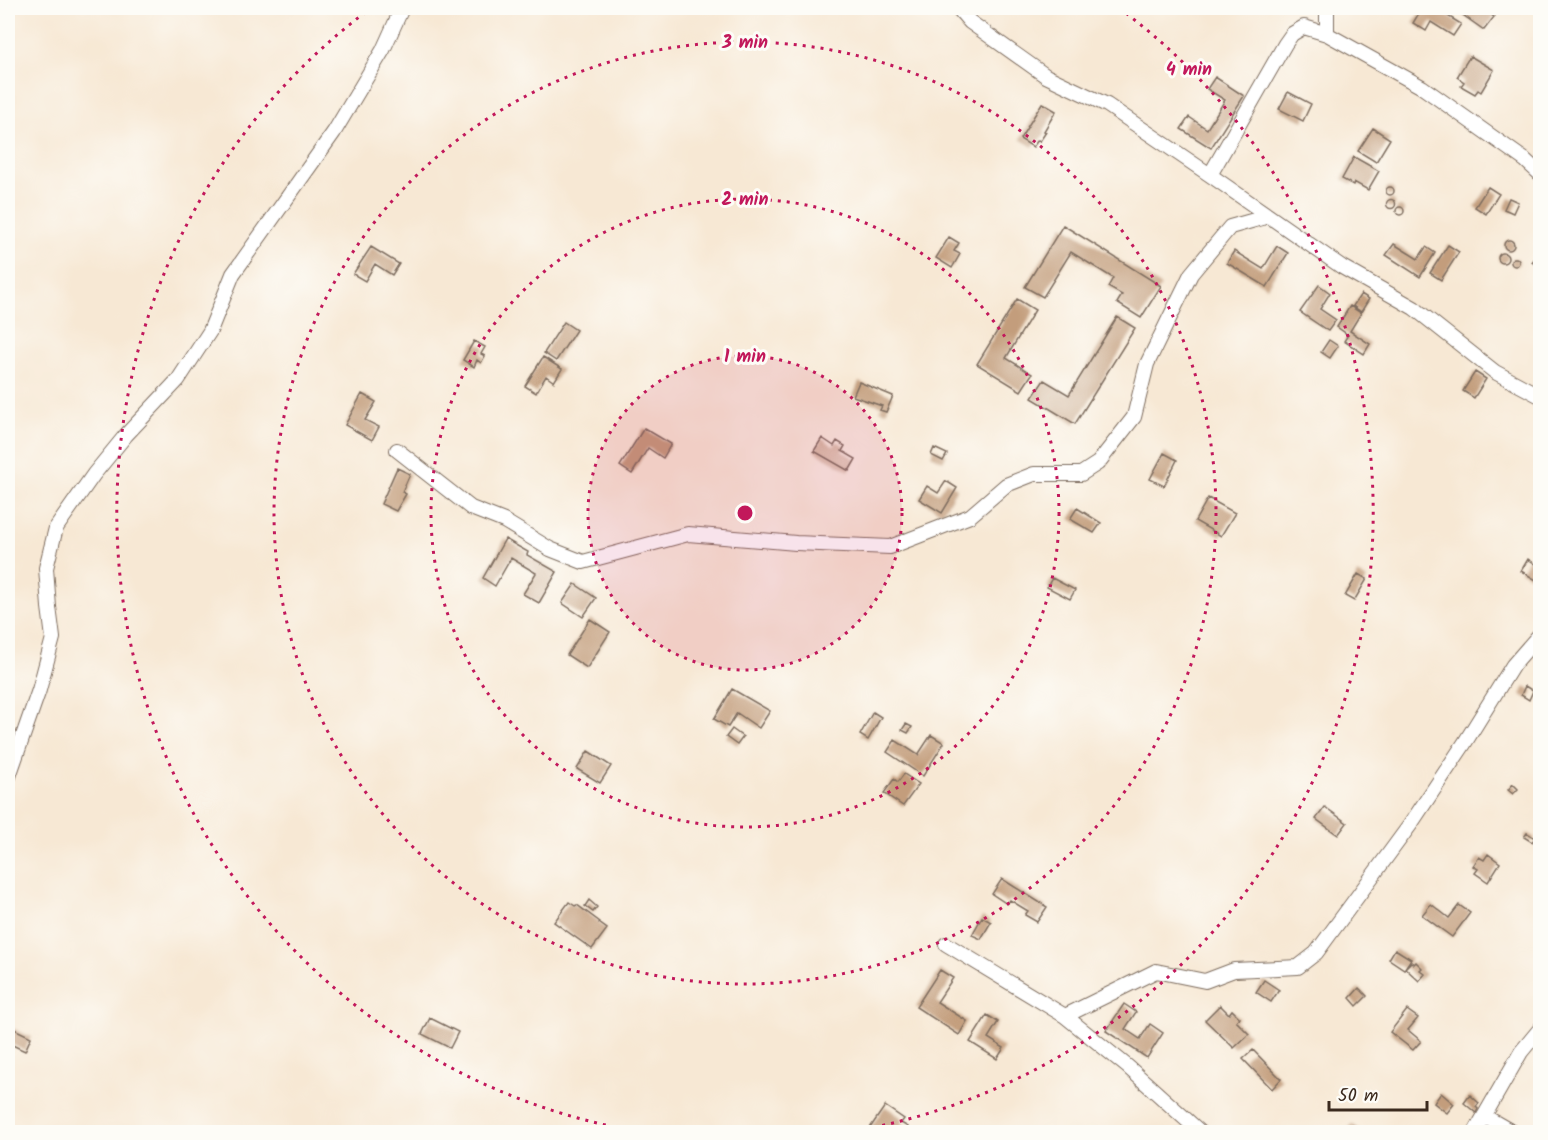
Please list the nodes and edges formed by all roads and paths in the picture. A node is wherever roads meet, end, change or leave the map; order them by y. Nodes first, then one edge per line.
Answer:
1 (402, 8) edge
2 (958, 8) edge
3 (1327, 8) edge
4 (1327, 34) junction
5 (1540, 174) edge
6 (1210, 175) junction
7 (1269, 216) junction
8 (1540, 396) edge
9 (397, 450) dead end
10 (1540, 634) edge
11 (8, 779) edge
12 (946, 944) dead end
13 (1065, 1016) junction
14 (1540, 1029) edge
15 (1484, 1116) junction
16 (1200, 1132) edge
17 (1475, 1132) edge
18 (1512, 1132) edge

1 - 11 street
2 - 6 street
3 - 4 street
4 - 5 street
4 - 6 street
6 - 7 street
7 - 8 street
7 - 9 street
10 - 13 street
12 - 13 street
13 - 16 street
14 - 15 street
15 - 17 street
15 - 18 street

